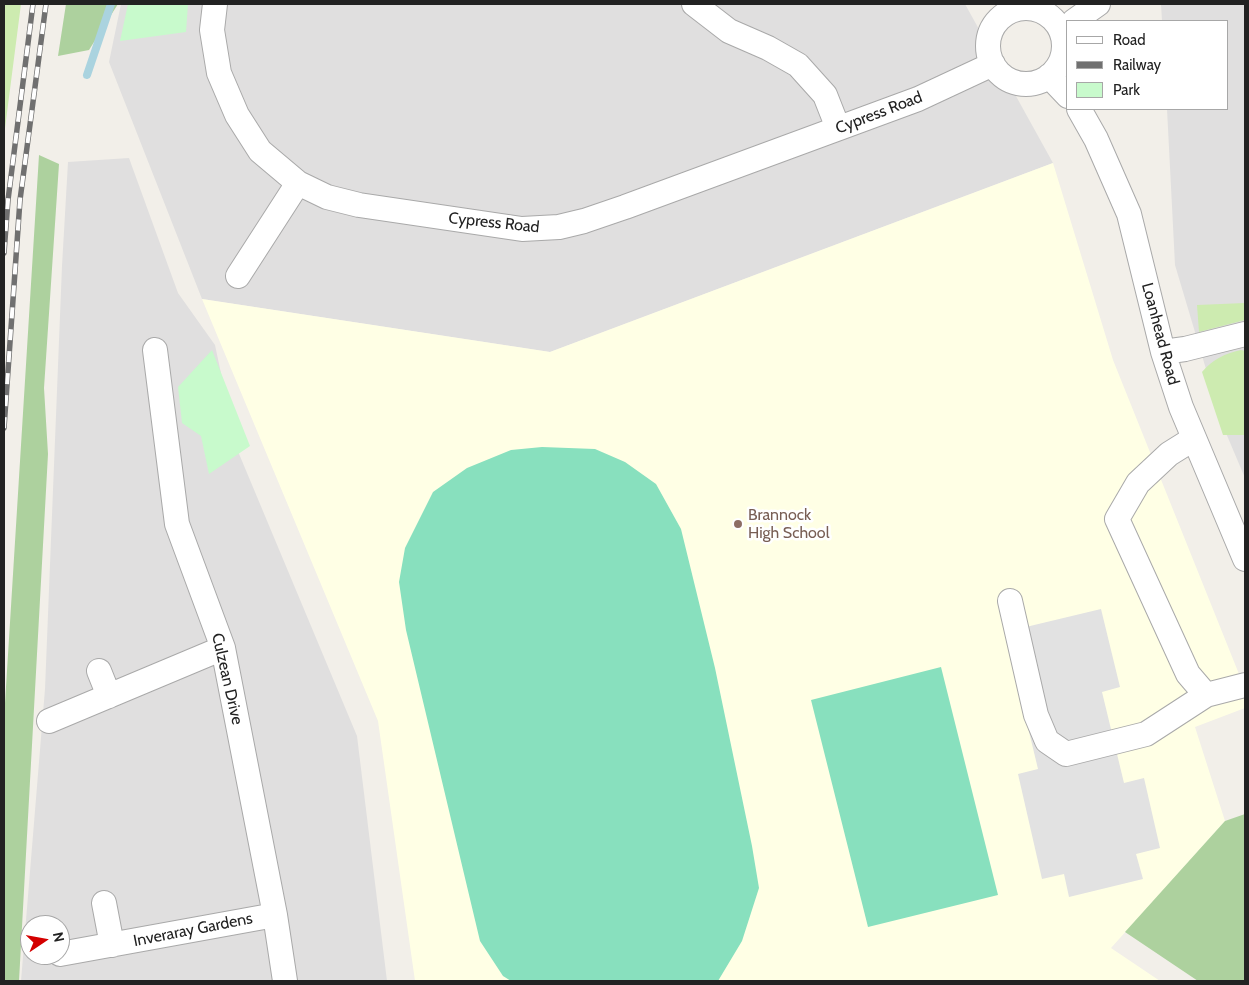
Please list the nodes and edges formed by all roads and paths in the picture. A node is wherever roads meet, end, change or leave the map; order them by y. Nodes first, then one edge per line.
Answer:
1 (215, 4) edge
2 (694, 4) edge
3 (1098, 4) edge
4 (1004, 9) edge
5 (1074, 20) edge
6 (1066, 25) edge
7 (1066, 31) edge
8 (993, 64) junction
9 (1049, 76) junction
10 (1066, 94) edge
11 (1080, 110) edge
12 (838, 128) junction
13 (298, 183) junction
14 (238, 276) dead end
15 (1245, 334) edge
16 (155, 350) dead end
17 (1163, 352) junction
18 (1193, 439) junction
19 (1245, 559) edge
20 (1010, 601) dead end
21 (223, 648) junction
22 (99, 671) dead end
23 (1245, 685) edge
24 (1206, 695) junction
25 (109, 696) junction
26 (49, 721) dead end
27 (104, 903) dead end
28 (275, 914) junction
29 (112, 945) junction
30 (70, 952) edge
31 (285, 981) edge

1 - 13 street, Cypress Road
2 - 12 street
3 - 5 street
4 - 6 street
4 - 8 street
7 - 9 street
8 - 9 street
8 - 12 street, Cypress Road
9 - 10 street
11 - 17 street, Loanhead Road
12 - 13 street, Cypress Road
13 - 14 street
15 - 17 street
16 - 21 street, Culzean Drive
17 - 18 street, Loanhead Road
18 - 19 street, Loanhead Road
18 - 24 street
20 - 24 street
21 - 25 street
21 - 28 street, Culzean Drive
22 - 25 street
23 - 24 street
25 - 26 street
27 - 29 street, Inveraray Gardens
28 - 29 street, Inveraray Gardens
28 - 31 street, Culzean Drive
29 - 30 street, Inveraray Gardens

